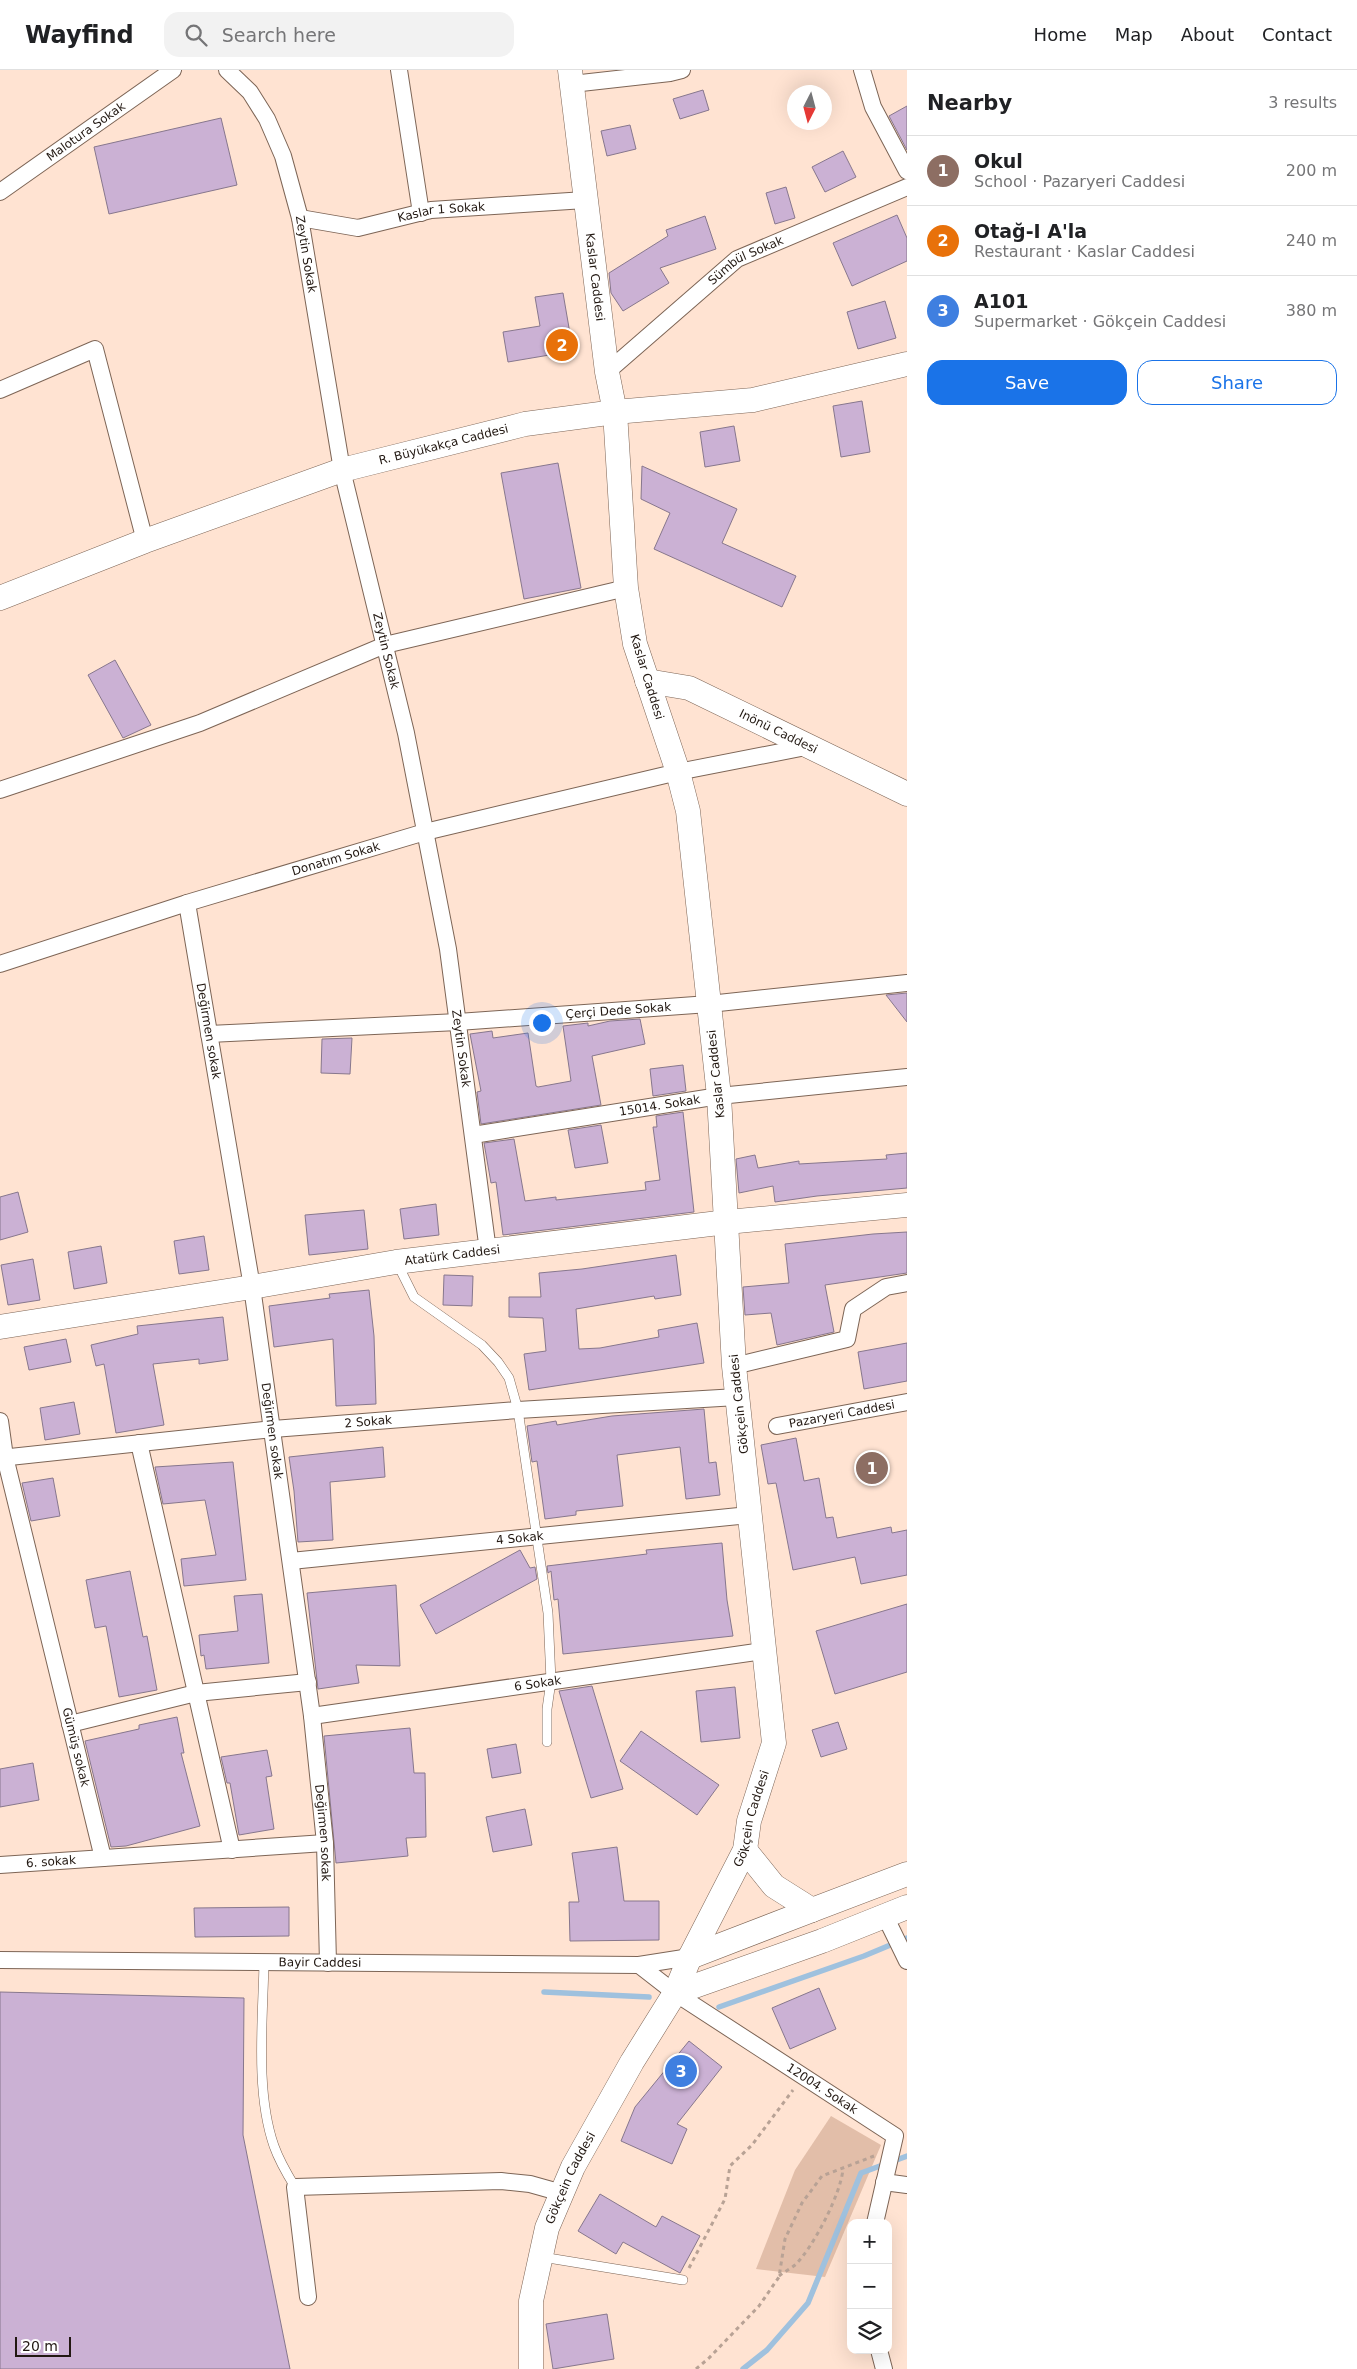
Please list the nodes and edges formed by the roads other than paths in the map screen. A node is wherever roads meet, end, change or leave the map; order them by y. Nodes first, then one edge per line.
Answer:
1 (173, 70) edge
2 (227, 70) edge
3 (399, 70) edge
4 (682, 70) edge
5 (862, 70) edge
6 (571, 77) edge
7 (907, 171) edge
8 (907, 187) edge
9 (0, 192) edge
10 (585, 200) junction
11 (421, 213) junction
12 (300, 218) junction
13 (907, 364) edge
14 (607, 372) junction
15 (0, 390) edge
16 (615, 412) junction
17 (342, 470) junction
18 (144, 541) junction
19 (626, 588) junction
20 (0, 598) edge
21 (385, 645) junction
22 (647, 681) junction
23 (810, 746) junction
24 (678, 772) junction
25 (0, 790) edge
26 (907, 794) edge
27 (426, 832) junction
28 (187, 903) junction
29 (0, 964) edge
30 (907, 983) edge
31 (709, 1004) junction
32 (458, 1022) junction
33 (209, 1034) junction
34 (907, 1077) edge
35 (719, 1096) junction
36 (473, 1135) junction
37 (907, 1205) edge
38 (727, 1222) junction
39 (488, 1251) junction
40 (396, 1262) junction
41 (907, 1283) edge
42 (252, 1288) junction
43 (0, 1327) edge
44 (734, 1366) junction
45 (737, 1397) junction
46 (907, 1402) edge
47 (518, 1410) junction
48 (0, 1420) edge
49 (777, 1426) dead end
50 (273, 1429) junction
51 (139, 1443) junction
52 (2, 1458) edge
53 (750, 1514) junction
54 (538, 1536) junction
55 (291, 1561) junction
56 (763, 1651) junction
57 (308, 1682) junction
58 (551, 1682) junction
59 (196, 1693) junction
60 (312, 1716) junction
61 (70, 1724) junction
62 (547, 1742) dead end
63 (325, 1843) junction
64 (232, 1850) junction
65 (745, 1850) junction
66 (103, 1858) junction
67 (0, 1865) edge
68 (907, 1874) edge
69 (907, 1907) edge
70 (812, 1910) junction
71 (889, 1924) junction
72 (690, 1957) junction
73 (905, 1957) edge
74 (0, 1960) edge
75 (264, 1962) junction
76 (328, 1963) junction
77 (639, 1965) junction
78 (675, 1993) junction
79 (896, 2144) edge
80 (885, 2179) junction
81 (907, 2186) edge
82 (295, 2187) junction
83 (562, 2193) junction
84 (876, 2219) edge
85 (540, 2257) junction
86 (683, 2280) road end
87 (308, 2297) dead end
88 (880, 2354) edge
89 (531, 2369) edge
90 (884, 2369) edge

1 - 9 street, Malotura Sokak
2 - 12 street, Zeytin Sokak
3 - 11 street
4 - 6 street
5 - 7 street
6 - 10 street, Kaslar Caddesi
8 - 14 street, Sümbül Sokak
10 - 11 street, Kaslar 1 Sokak
10 - 14 street, Kaslar Caddesi
11 - 12 street, Kaslar 1 Sokak
12 - 17 street, Zeytin Sokak
13 - 16 street, R. Büyükakça Caddesi
14 - 16 street, Kaslar Caddesi
15 - 18 street
16 - 17 street, R. Büyükakça Caddesi
16 - 19 street, Kaslar Caddesi
17 - 18 street, R. Büyükakça Caddesi
17 - 21 street, Zeytin Sokak
18 - 20 street, R. Büyükakça Caddesi
19 - 21 street
19 - 22 street, Kaslar Caddesi
21 - 25 street
21 - 27 street, Zeytin Sokak
22 - 23 street, Inönü Caddesi
22 - 24 street, Kaslar Caddesi
23 - 24 street, Donatım Sokak
23 - 26 street, Inönü Caddesi
24 - 27 street, Donatım Sokak
24 - 31 street, Kaslar Caddesi
27 - 28 street, Donatım Sokak
27 - 32 street, Zeytin Sokak
28 - 29 street, Donatım Sokak
28 - 33 street, Değirmen sokak
30 - 31 street, Çerçi Dede Sokak
31 - 32 street, Çerçi Dede Sokak
31 - 35 street, Kaslar Caddesi
32 - 33 street, Çerçi Dede Sokak
32 - 36 street, Zeytin Sokak
33 - 42 street, Değirmen sokak
34 - 35 street, 15014. Sokak
35 - 36 street, 15014. Sokak
35 - 38 street, Kaslar Caddesi
36 - 39 street, Zeytin Sokak
37 - 38 street, Atatürk Caddesi
38 - 39 street, Atatürk Caddesi
38 - 44 street, Gökçein Caddesi
39 - 40 street, Atatürk Caddesi
40 - 42 street, Atatürk Caddesi
40 - 47 lane
41 - 44 street
42 - 43 street, Atatürk Caddesi
42 - 50 street, Değirmen sokak
44 - 45 street, Gökçein Caddesi
45 - 47 street, 2 Sokak
45 - 53 street, Gökçein Caddesi
46 - 49 street, Pazaryeri Caddesi
47 - 50 street, 2 Sokak
47 - 54 lane
48 - 52 street, Gümüş sokak
50 - 51 street, 2 Sokak
50 - 55 street, Değirmen sokak
51 - 52 street, 2 Sokak
51 - 59 street
52 - 61 street, Gümüş sokak
53 - 54 street, 4 Sokak
53 - 56 street, Gökçein Caddesi
54 - 55 street, 4 Sokak
54 - 58 lane
55 - 57 street, Değirmen sokak
56 - 58 street, 6 Sokak
56 - 65 street, Gökçein Caddesi
57 - 59 street
57 - 60 street, Değirmen sokak
58 - 60 street, 6 Sokak
58 - 62 lane
59 - 61 street
59 - 64 street
60 - 63 street, Değirmen sokak
61 - 66 street, Gümüş sokak
63 - 64 street
63 - 76 street, Değirmen sokak
64 - 66 street
65 - 70 street
65 - 72 street, Gökçein Caddesi
66 - 67 street, 6. sokak
68 - 70 street
69 - 71 street
70 - 72 street
71 - 73 street
71 - 78 street
72 - 77 street, Bayir Caddesi
72 - 78 street, Gökçein Caddesi
74 - 75 street, Bayir Caddesi
75 - 76 street, Bayir Caddesi
75 - 82 lane
76 - 77 street, Bayir Caddesi
77 - 78 street, 12004. Sokak
78 - 79 street, 12004. Sokak
78 - 83 street, Gökçein Caddesi
79 - 80 street
80 - 81 street
80 - 84 street
82 - 83 street
82 - 87 street
83 - 85 street, Gökçein Caddesi
85 - 86 lane
85 - 89 street, Gökçein Caddesi
88 - 90 street

